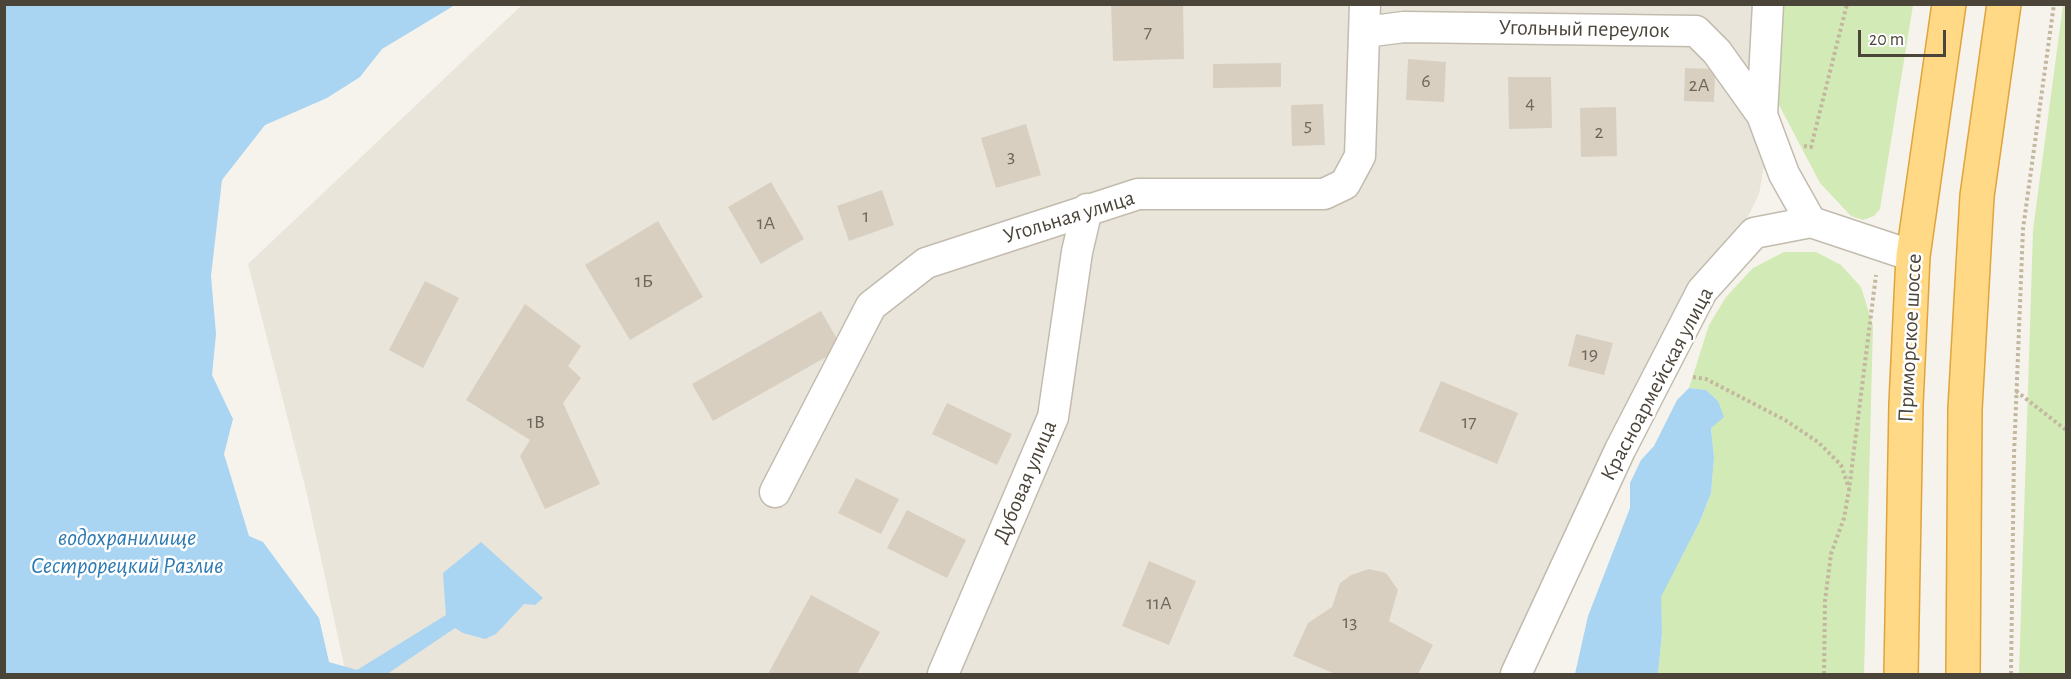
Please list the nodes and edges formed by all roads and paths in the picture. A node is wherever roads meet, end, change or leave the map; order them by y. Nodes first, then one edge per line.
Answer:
1 (1768, 4) edge
2 (1847, 4) edge
3 (1949, 4) edge
4 (2004, 4) edge
5 (2054, 4) edge
6 (1365, 18) edge
7 (1767, 127) junction
8 (1087, 209) junction
9 (1811, 222) junction
10 (1913, 256) junction
11 (1686, 380) dead end
12 (2016, 391) junction
13 (2067, 430) edge
14 (775, 492) dead end
15 (943, 675) edge
16 (1516, 675) edge
17 (1824, 675) edge
18 (1901, 675) edge
19 (1963, 675) edge
20 (2011, 675) edge

1 - 7 street
2 - 7 path
3 - 10 highway, Приморское шоссе
4 - 19 highway
5 - 12 path
6 - 7 street, Угольный переулок
6 - 8 street, Угольная улица
7 - 9 street
8 - 14 street, Угольная улица
8 - 15 street, Дубовая улица
9 - 10 street
9 - 16 street, Красноармейская улица
10 - 18 highway, Приморское шоссе
11 - 17 path
12 - 13 path
12 - 20 path

